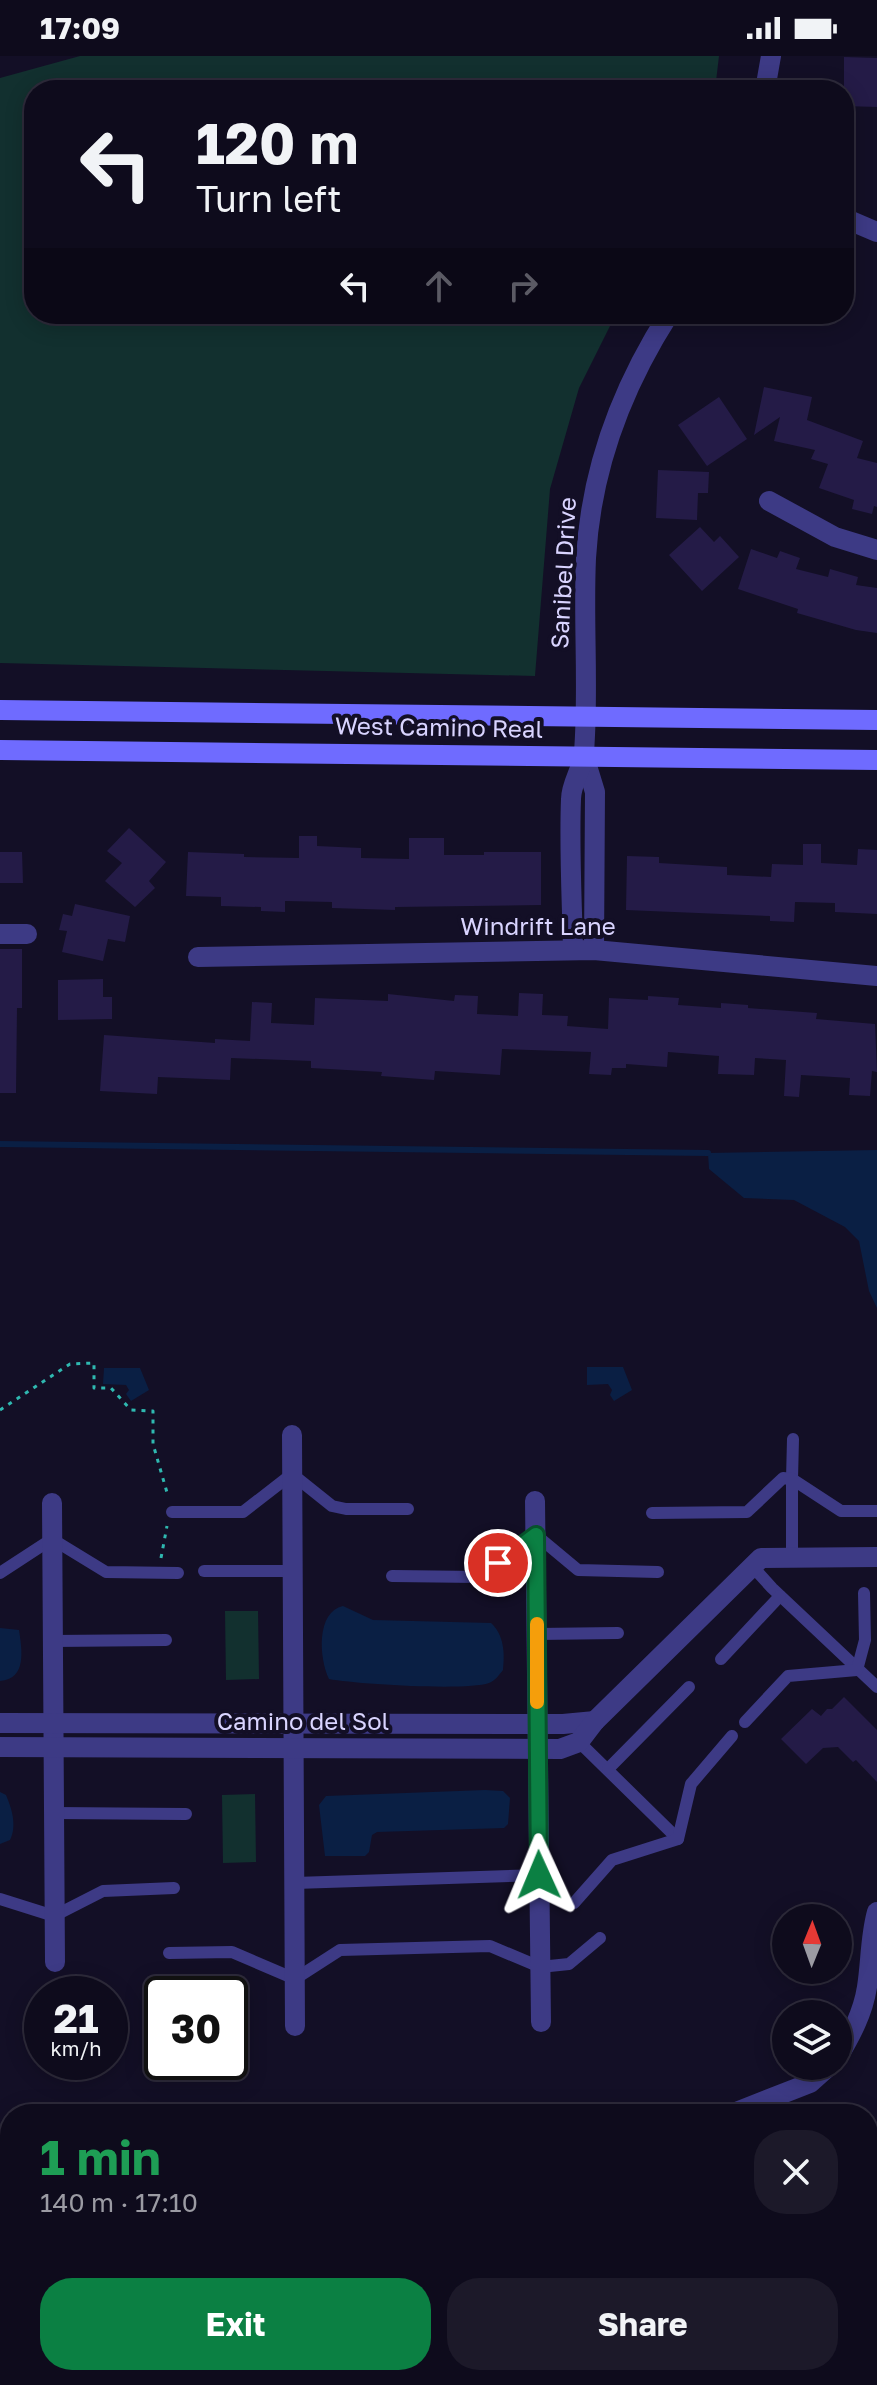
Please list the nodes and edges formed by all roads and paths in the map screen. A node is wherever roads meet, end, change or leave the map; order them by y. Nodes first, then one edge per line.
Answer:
1 (771, 56) edge
2 (767, 80) edge
3 (854, 222) edge
4 (877, 232) edge
5 (663, 324) edge
6 (769, 501) dead end
7 (877, 550) edge
8 (0, 710) edge
9 (584, 717) junction
10 (877, 720) edge
11 (0, 750) edge
12 (584, 756) junction
13 (877, 760) edge
14 (0, 934) edge
15 (27, 934) dead end
16 (573, 950) junction
17 (594, 950) junction
18 (198, 957) dead end
19 (877, 976) edge
20 (0, 1410) edge
21 (292, 1435) dead end
22 (793, 1439) dead end
23 (292, 1474) junction
24 (792, 1479) junction
25 (535, 1501) dead end
26 (52, 1503) dead end
27 (408, 1509) dead end
28 (877, 1511) edge
29 (172, 1512) junction
30 (652, 1513) dead end
31 (536, 1535) junction
32 (52, 1539) junction
33 (877, 1557) edge
34 (792, 1558) junction
35 (752, 1566) junction
36 (204, 1571) dead end
37 (293, 1571) junction
38 (658, 1572) dead end
39 (0, 1573) edge
40 (159, 1573) junction
41 (178, 1573) dead end
42 (392, 1576) dead end
43 (864, 1593) dead end
44 (780, 1596) junction
45 (618, 1633) dead end
46 (537, 1634) junction
47 (166, 1640) dead end
48 (53, 1641) junction
49 (721, 1659) dead end
50 (857, 1670) junction
51 (689, 1687) dead end
52 (877, 1687) edge
53 (595, 1721) junction
54 (745, 1722) dead end
55 (0, 1723) edge
56 (53, 1723) junction
57 (294, 1724) junction
58 (537, 1724) junction
59 (732, 1736) dead end
60 (579, 1742) junction
61 (0, 1747) edge
62 (53, 1748) junction
63 (294, 1748) junction
64 (537, 1749) junction
65 (608, 1769) junction
66 (54, 1813) junction
67 (186, 1814) dead end
68 (678, 1839) junction
69 (539, 1875) junction
70 (295, 1883) junction
71 (174, 1888) dead end
72 (0, 1899) edge
73 (574, 1903) dead end
74 (877, 1912) edge
75 (54, 1916) junction
76 (600, 1938) dead end
77 (169, 1953) dead end
78 (55, 1962) dead end
79 (540, 1967) junction
80 (295, 1979) junction
81 (541, 2022) dead end
82 (295, 2026) dead end
83 (852, 2034) edge
84 (813, 2080) edge
85 (756, 2104) edge

1 - 2 street
3 - 4 street
5 - 9 street, Sanibel Drive
6 - 7 street
8 - 9 street, West Camino Real
9 - 10 street, West Camino Real
9 - 12 street, Sanibel Drive
11 - 12 street, West Camino Real
12 - 13 street, West Camino Real
12 - 16 street, Sanibel Drive
12 - 17 street, Sanibel Drive
14 - 15 street
16 - 17 street, Windrift Lane
16 - 18 street, Windrift Lane
17 - 19 street, Windrift Lane
20 - 29 path
21 - 23 street
22 - 24 lane
23 - 27 lane
23 - 29 lane
23 - 37 street
24 - 28 lane
24 - 30 lane
24 - 34 lane
25 - 31 street
26 - 32 street
29 - 40 path
31 - 38 lane
31 - 42 lane
31 - 46 street
32 - 39 lane
32 - 40 lane
32 - 48 street
33 - 34 street
34 - 35 street
35 - 44 lane
35 - 53 street
36 - 37 lane
37 - 57 street
40 - 41 lane
43 - 50 lane
44 - 49 lane
44 - 50 lane
45 - 46 lane
46 - 58 street
47 - 48 lane
48 - 56 street
50 - 52 lane
50 - 54 lane
51 - 65 lane
53 - 58 street, Camino del Sol
53 - 60 street
55 - 56 street, Camino del Sol
56 - 57 street, Camino del Sol
56 - 62 street
57 - 58 street, Camino del Sol
57 - 63 street
58 - 64 street
59 - 68 lane
60 - 64 street, Camino del Sol
60 - 65 lane
61 - 62 street, Camino del Sol
62 - 63 street, Camino del Sol
62 - 66 street
63 - 64 street, Camino del Sol
63 - 70 street
64 - 69 street
65 - 68 lane
66 - 67 lane
66 - 75 street
68 - 73 lane
69 - 70 lane
69 - 79 street
70 - 80 street
71 - 75 lane
72 - 75 lane
74 - 83 street
75 - 78 street
76 - 79 lane
77 - 80 lane
79 - 80 lane
79 - 81 street
80 - 82 street
84 - 85 street

